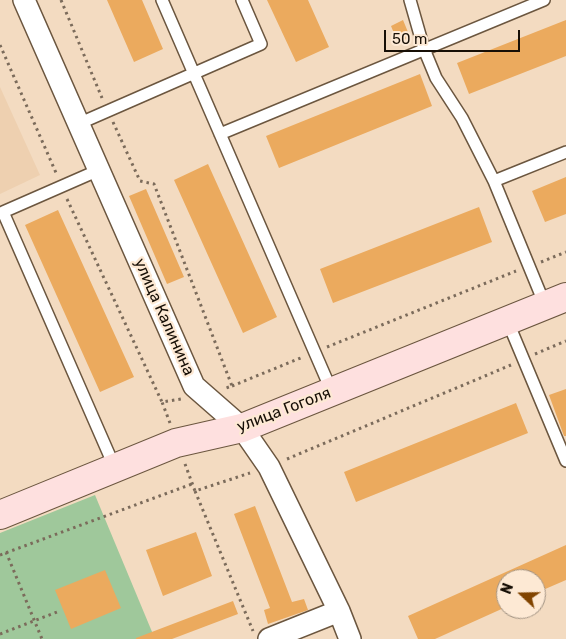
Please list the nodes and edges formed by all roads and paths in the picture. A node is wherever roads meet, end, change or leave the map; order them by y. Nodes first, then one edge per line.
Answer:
1 (24, 0) edge
2 (162, 0) edge
3 (242, 0) edge
4 (410, 0) edge
5 (544, 0) edge
6 (0, 45) edge
7 (424, 49) junction
8 (194, 73) junction
9 (78, 124) junction
10 (220, 134) junction
11 (566, 152) edge
12 (99, 170) junction
13 (494, 181) junction
14 (62, 187) junction
15 (566, 252) edge
16 (529, 266) junction
17 (555, 301) edge
18 (507, 320) junction
19 (566, 341) edge
20 (315, 351) junction
21 (524, 359) junction
22 (232, 386) dead end
23 (332, 392) junction
24 (162, 402) dead end
25 (242, 428) junction
26 (566, 461) edge
27 (269, 467) junction
28 (114, 468) junction
29 (192, 484) dead end
30 (195, 491) dead end
31 (0, 515) edge
32 (6, 552) junction
33 (0, 554) edge
34 (339, 611) junction
35 (57, 612) dead end
36 (35, 620) junction
37 (0, 634) edge
38 (42, 639) edge
39 (256, 639) edge
40 (269, 639) edge
41 (350, 639) edge

1 - 9 street, улица Калинина
2 - 8 lane
3 - 8 lane
4 - 7 lane
5 - 7 lane
6 - 14 path
7 - 10 lane
7 - 13 lane
8 - 9 lane
8 - 10 lane
9 - 12 street, улица Калинина
10 - 20 lane
11 - 13 lane
12 - 14 lane
12 - 25 street, улица Калинина
13 - 16 lane
14 - 24 path
14 - 28 lane
15 - 16 path
16 - 17 lane
16 - 20 path
17 - 18 main road, улица Гоголя
18 - 21 lane
18 - 23 main road, улица Гоголя
19 - 21 path
20 - 22 path
20 - 23 lane
21 - 26 lane
21 - 27 path
23 - 25 main road, улица Гоголя
25 - 27 street, улица Калинина
25 - 28 main road, улица Гоголя
27 - 34 street, улица Калинина
28 - 31 main road, улица Гоголя
29 - 32 path
30 - 39 path
32 - 33 path
32 - 36 path
34 - 40 street
34 - 41 street, улица Калинина
35 - 36 path
36 - 37 path
36 - 38 path

